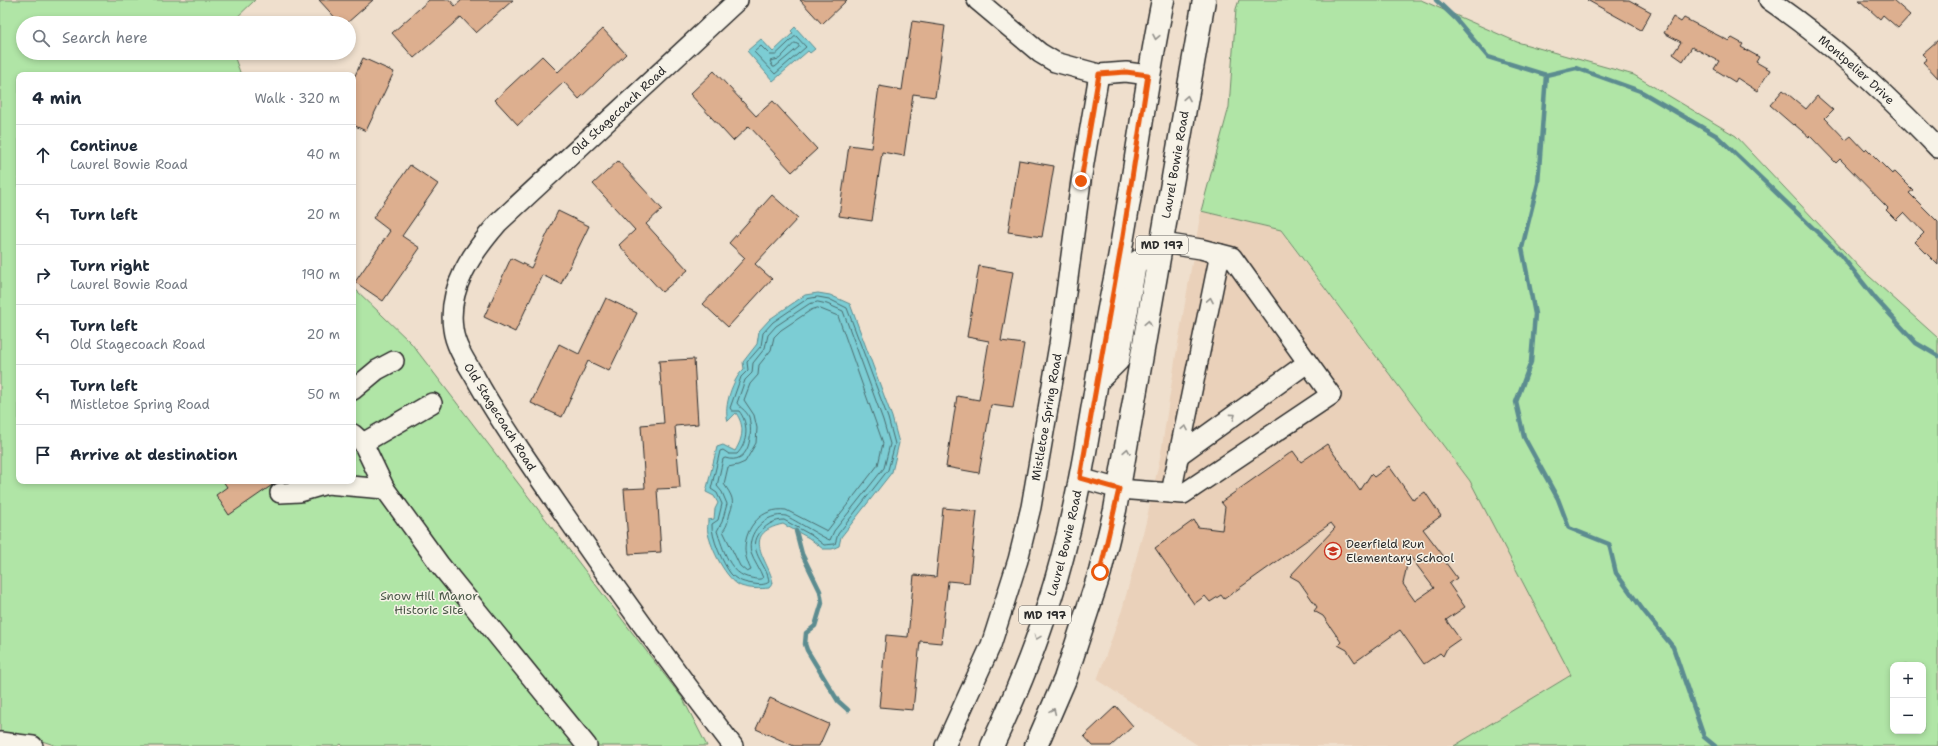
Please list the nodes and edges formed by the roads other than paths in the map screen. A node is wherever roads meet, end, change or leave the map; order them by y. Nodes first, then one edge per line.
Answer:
1 (738, 0) edge
2 (977, 0) edge
3 (1163, 0) edge
4 (1204, 0) edge
5 (1769, 0) edge
6 (1099, 74) junction
7 (1148, 75) junction
8 (1938, 148) edge
9 (1163, 243) junction
10 (1220, 254) junction
11 (394, 361) dead end
12 (1307, 363) junction
13 (1098, 380) junction
14 (356, 388) edge
15 (432, 403) dead end
16 (358, 439) edge
17 (1179, 455) junction
18 (1080, 478) junction
19 (321, 484) edge
20 (346, 484) edge
21 (385, 488) junction
22 (1119, 489) junction
23 (280, 493) dead end
24 (1171, 493) junction
25 (0, 742) edge
26 (33, 746) edge
27 (587, 746) edge
28 (732, 746) edge
29 (945, 746) edge
30 (992, 746) edge
31 (1036, 746) edge

1 - 28 street, Old Stagecoach Road
2 - 6 street
3 -> 7 main road, Laurel Bowie Road / MD 197
9 -> 4 main road, Laurel Bowie Road / MD 197
5 - 8 street, Montpelier Drive
6 - 7 street
6 - 29 street, Mistletoe Spring Road
7 - 13 main road, Laurel Bowie Road / MD 197
9 - 10 street
9 - 13 main road
22 -> 9 main road, Laurel Bowie Road / MD 197
10 - 12 street
17 -> 10 street
11 - 14 street
17 -> 12 street
12 - 24 street
13 - 18 main road, Laurel Bowie Road / MD 197
15 - 16 street
16 - 21 street
17 - 24 street
18 - 22 street
18 -> 30 main road, Laurel Bowie Road / MD 197
19 - 23 street
20 - 21 street
21 - 27 street
22 - 24 street
31 -> 22 main road, Laurel Bowie Road / MD 197
25 - 26 street

